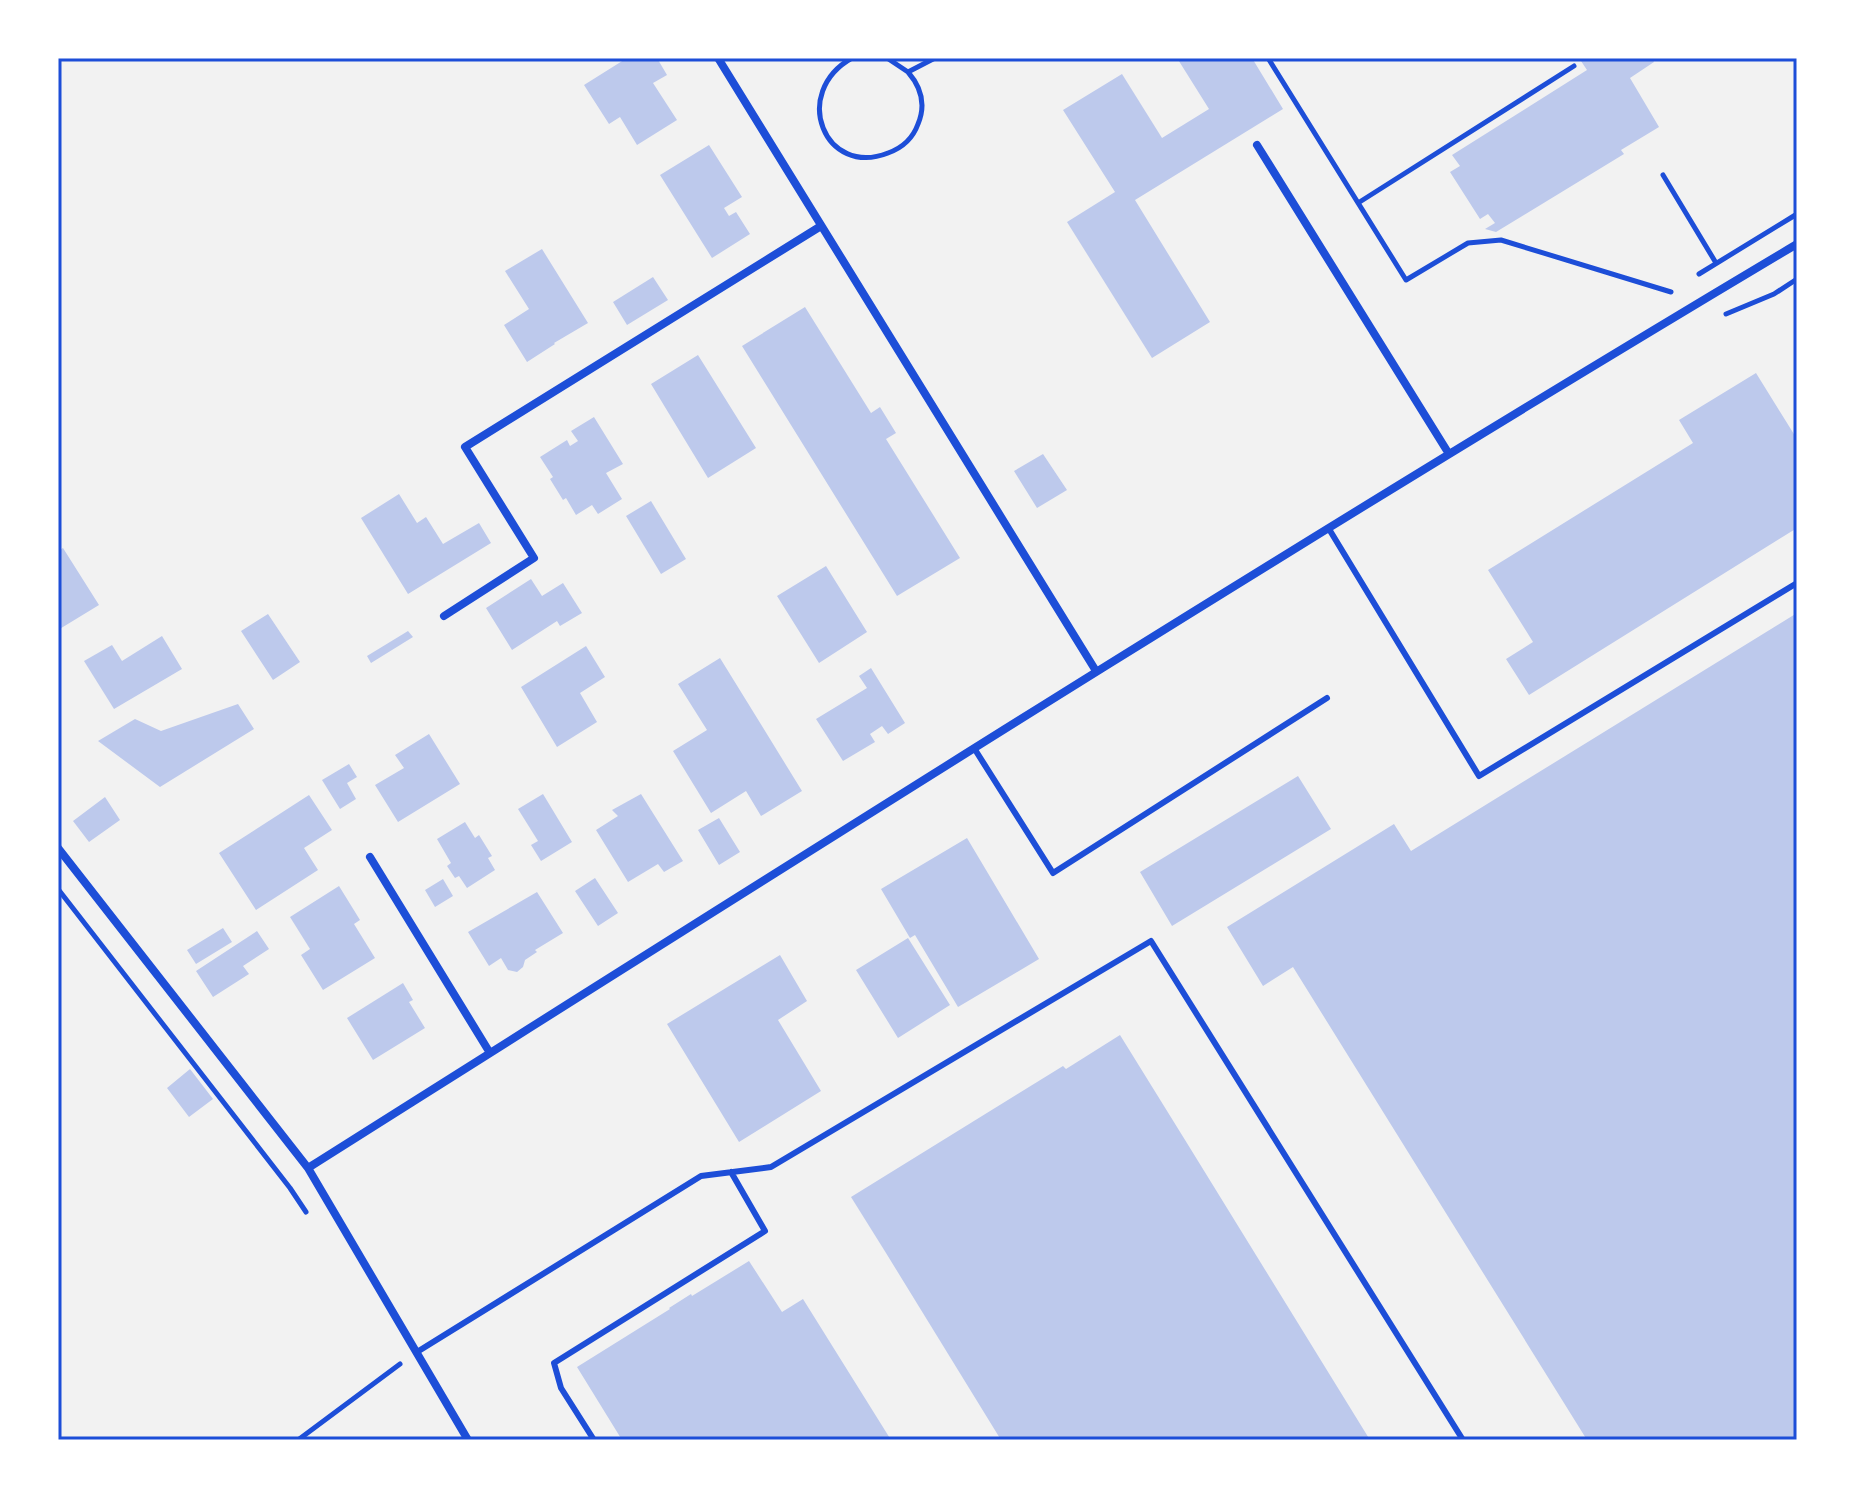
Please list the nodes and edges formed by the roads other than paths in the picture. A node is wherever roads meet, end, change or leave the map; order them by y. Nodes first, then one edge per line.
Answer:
1 (718, 58) edge
2 (1257, 145) dead end
3 (821, 226) junction
4 (1797, 244) edge
5 (1449, 454) junction
6 (1329, 529) junction
7 (1797, 583) edge
8 (444, 616) dead end
9 (1096, 671) junction
10 (1327, 698) dead end
11 (974, 748) junction
12 (58, 848) edge
13 (370, 857) dead end
14 (490, 1053) junction
15 (308, 1168) junction
16 (731, 1172) junction
17 (417, 1352) junction
18 (468, 1440) edge
19 (594, 1440) edge
20 (1463, 1440) edge

1 - 3 street
2 - 5 street
3 - 8 street
3 - 9 street
4 - 5 street
5 - 6 street
6 - 7 lane
6 - 9 street
9 - 11 street
10 - 11 lane
11 - 14 street
12 - 15 street
13 - 14 street
14 - 15 street
15 - 17 street
16 - 17 lane
16 - 19 lane
16 - 20 lane
17 - 18 street

